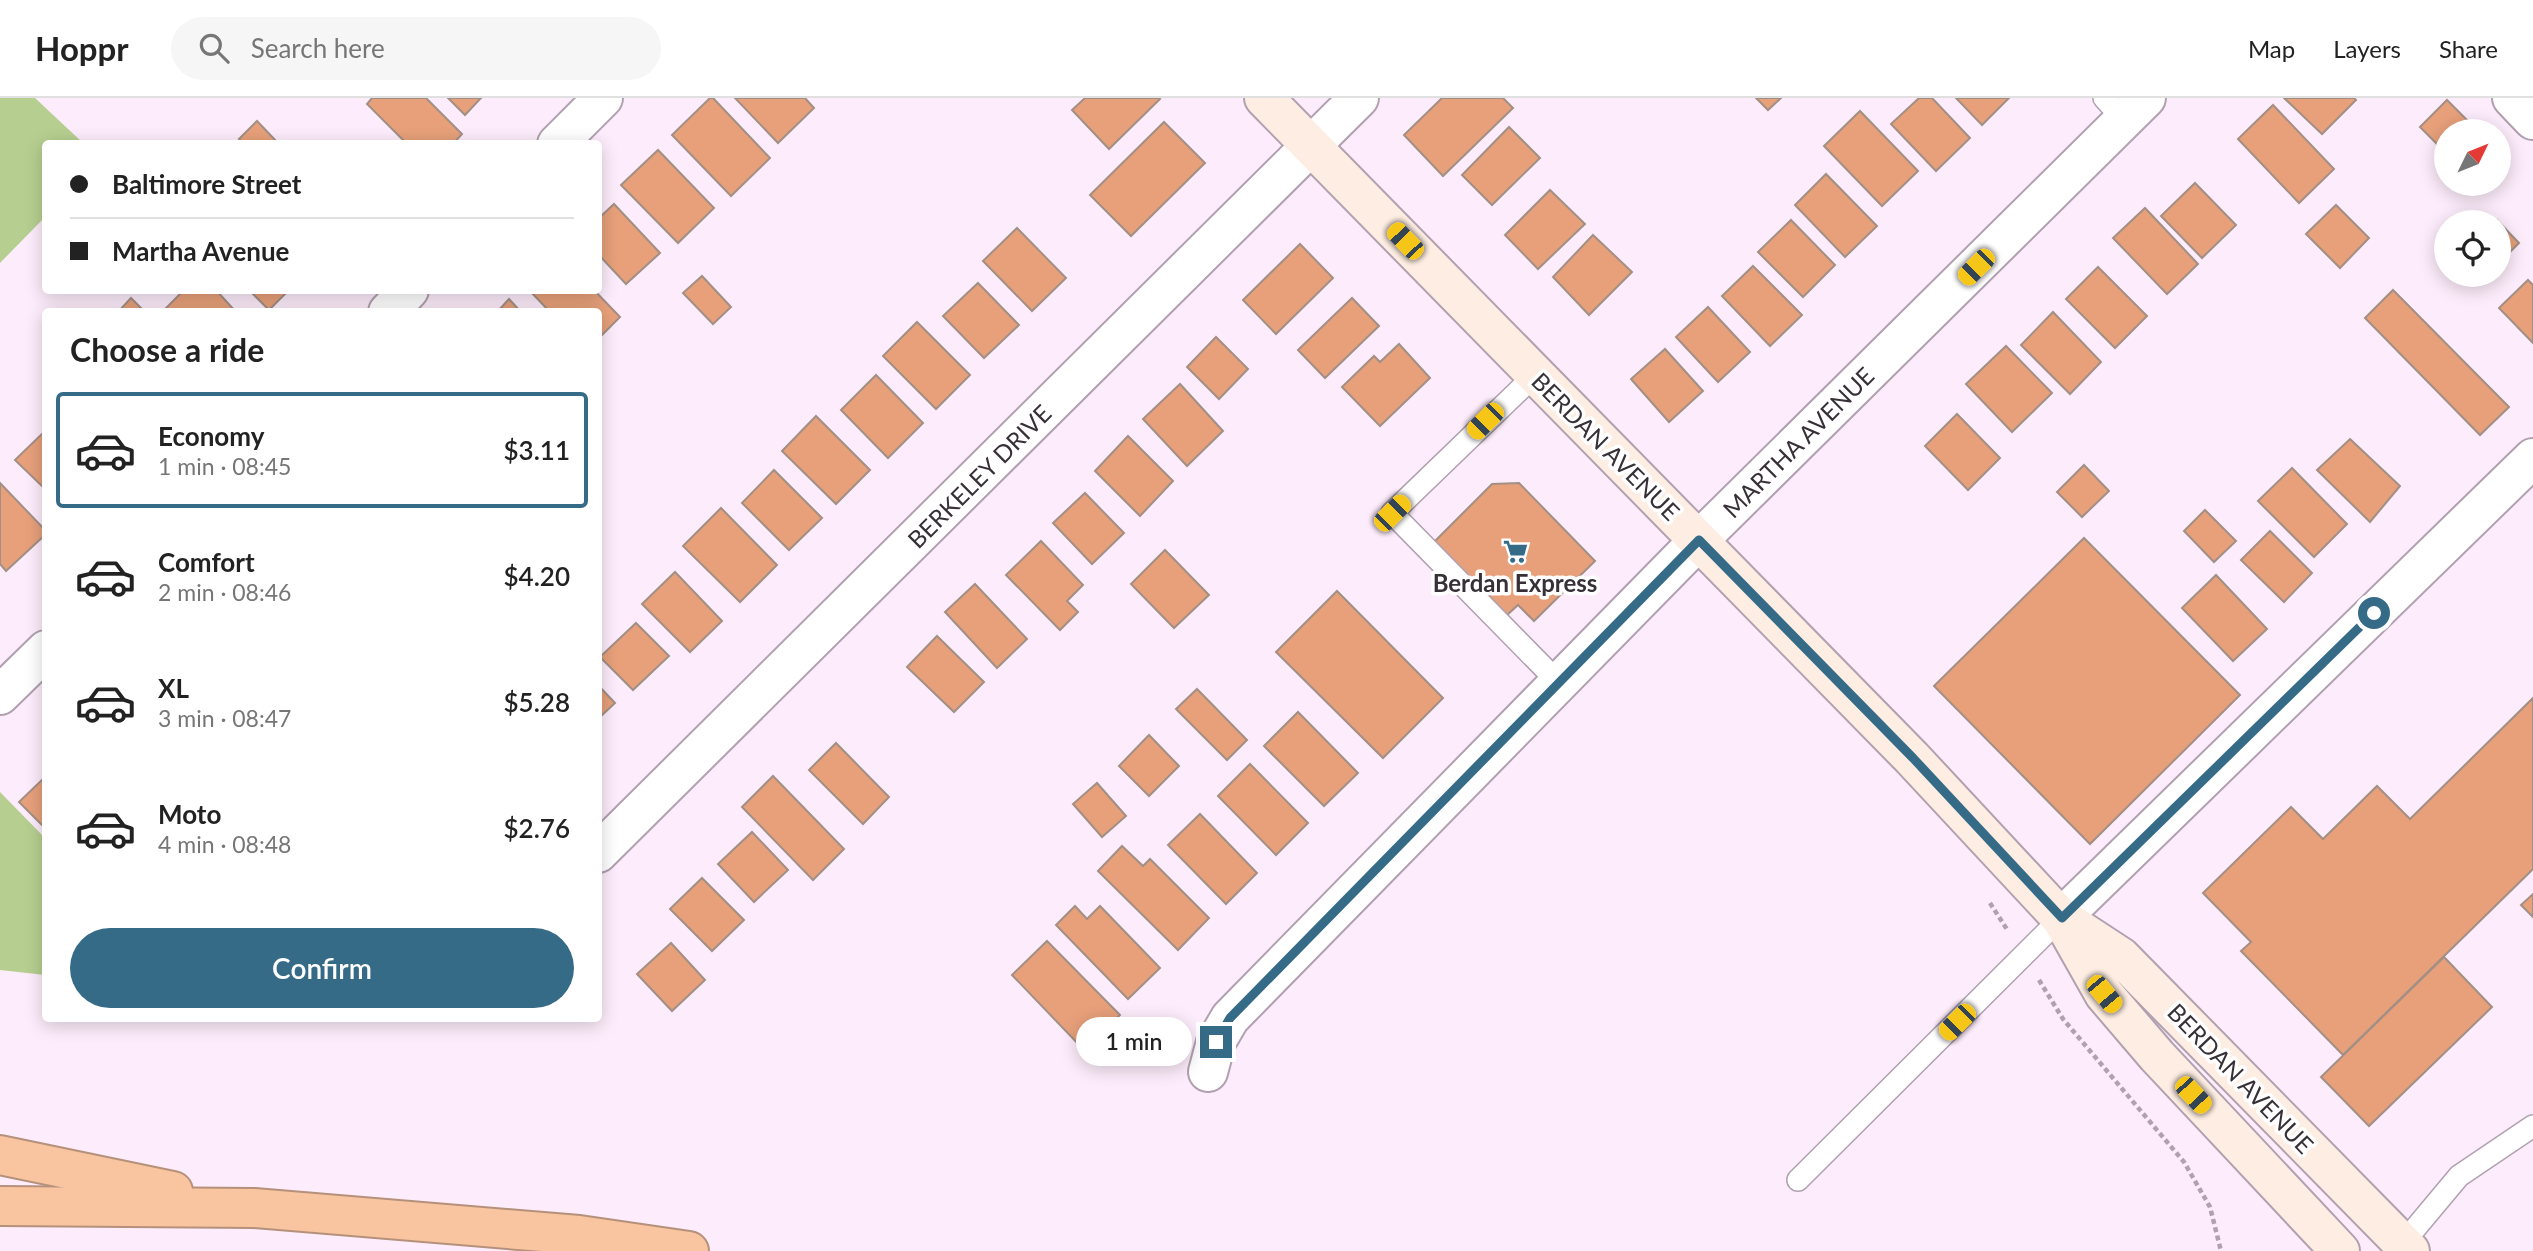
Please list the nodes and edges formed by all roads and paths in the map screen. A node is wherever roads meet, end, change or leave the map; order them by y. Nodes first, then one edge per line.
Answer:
1 (603, 98) edge
2 (1264, 98) edge
3 (1359, 98) edge
4 (2512, 98) edge
5 (2125, 105) edge
6 (2533, 120) edge
7 (561, 140) edge
8 (1311, 146) junction
9 (405, 294) edge
10 (392, 308) edge
11 (1536, 374) junction
12 (2533, 458) edge
13 (1699, 540) junction
14 (42, 654) edge
15 (1559, 683) junction
16 (0, 695) edge
17 (602, 849) edge
18 (1984, 895) dead end
19 (2062, 918) junction
20 (2024, 956) junction
21 (1208, 1072) dead end
22 (2533, 1126) edge
23 (0, 1155) edge
24 (1798, 1180) dead end
25 (0, 1206) edge
26 (254, 1208) junction
27 (2406, 1247) edge
28 (689, 1251) edge
29 (2221, 1251) edge
30 (2340, 1251) edge

1 - 7 street
2 - 8 main road, BERDAN AVENUE
3 - 8 street, BERKELEY DRIVE
4 - 6 street
5 - 13 street, MARTHA AVENUE
8 - 11 main road, BERDAN AVENUE
8 - 17 street, BERKELEY DRIVE
9 - 10 street
11 - 13 main road, BERDAN AVENUE
11 - 15 lane
12 - 19 street
13 - 15 street, MARTHA AVENUE
13 - 19 main road, BERDAN AVENUE
14 - 16 street
15 - 21 street, MARTHA AVENUE
18 - 20 path
19 - 20 lane
19 - 27 main road, BERDAN AVENUE
19 - 30 main road, BERDAN AVENUE
20 - 24 lane
20 - 29 path
22 - 27 lane
23 - 26 highway
25 - 26 highway
26 - 28 highway

